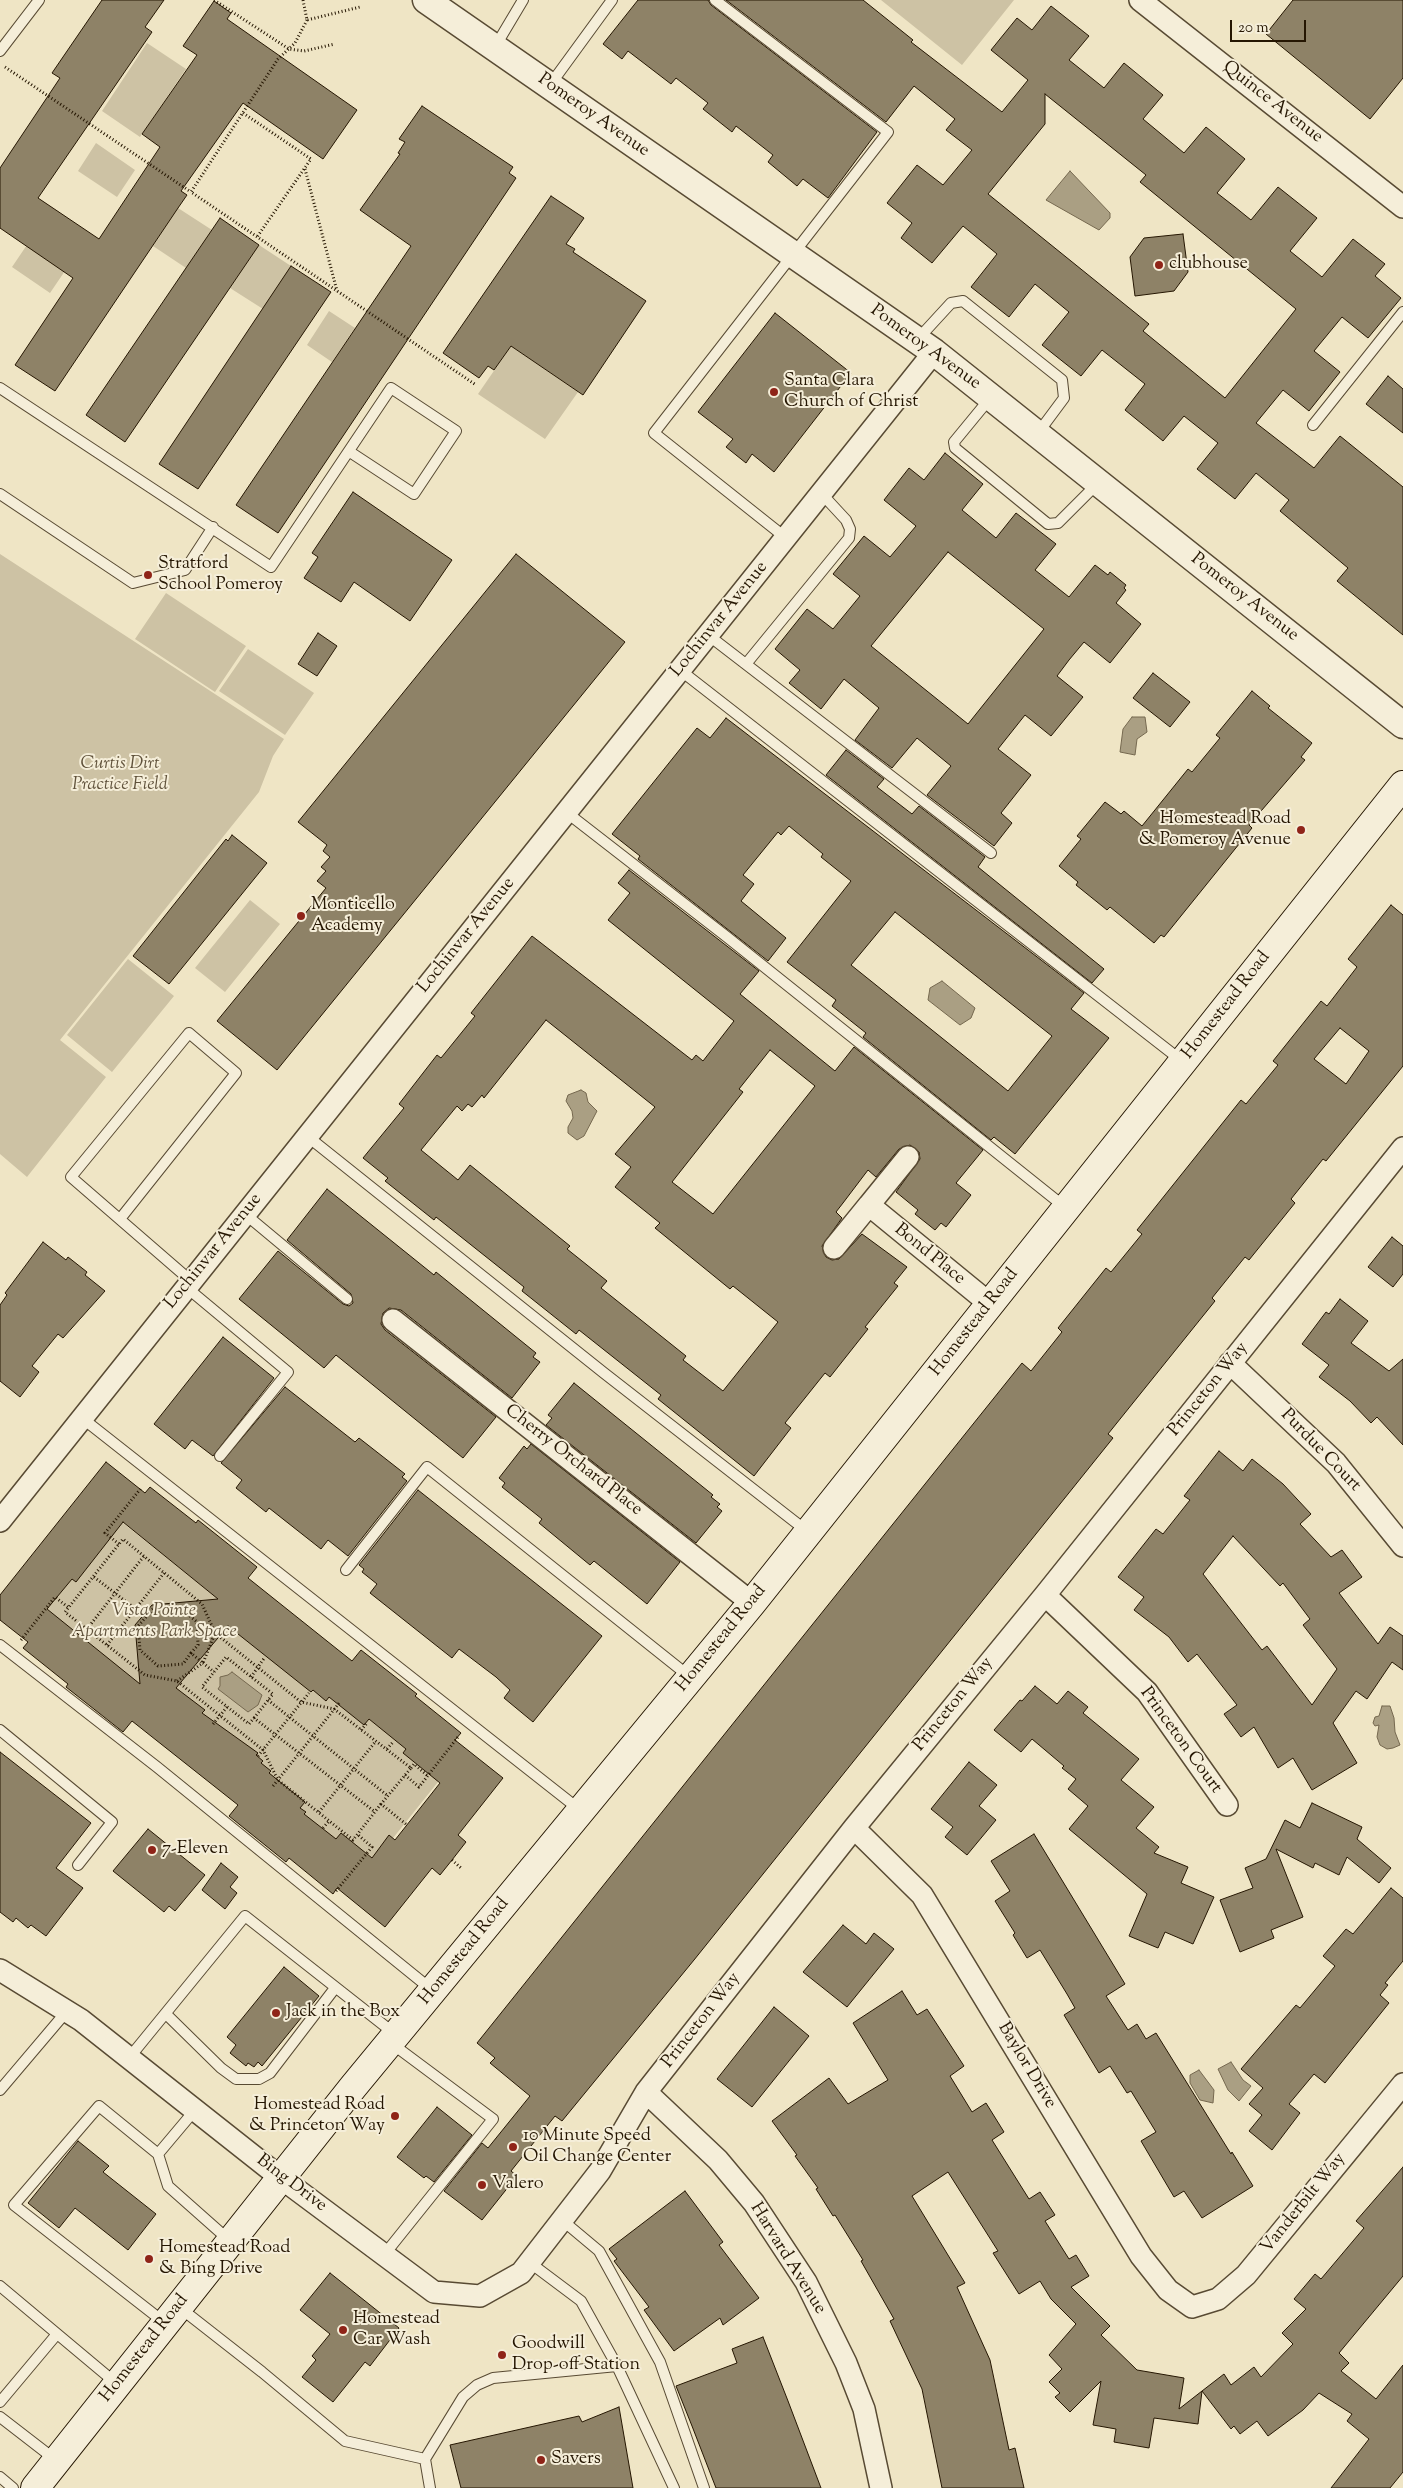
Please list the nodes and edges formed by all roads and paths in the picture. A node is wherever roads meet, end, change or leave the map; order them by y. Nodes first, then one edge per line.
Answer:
1 (39, 0) edge
2 (214, 0) edge
3 (303, 0) edge
4 (426, 0) edge
5 (523, 0) edge
6 (612, 0) edge
7 (715, 0) edge
8 (1144, 1) edge
9 (360, 7) dead end
10 (307, 20) junction
11 (335, 44) dead end
12 (495, 48) junction
13 (290, 49) junction
14 (0, 51) edge
15 (0, 64) edge
16 (549, 85) junction
17 (243, 113) junction
18 (304, 169) junction
19 (191, 192) junction
20 (1403, 207) edge
21 (257, 237) junction
22 (794, 255) junction
23 (337, 291) junction
24 (1403, 312) edge
25 (926, 346) junction
26 (476, 385) dead end
27 (0, 388) edge
28 (991, 397) junction
29 (1313, 425) dead end
30 (1038, 434) junction
31 (350, 452) junction
32 (1099, 482) junction
33 (821, 493) junction
34 (0, 494) edge
35 (213, 527) junction
36 (786, 538) junction
37 (708, 635) junction
38 (746, 664) junction
39 (680, 670) junction
40 (1403, 725) edge
41 (1403, 785) edge
42 (566, 812) junction
43 (991, 853) dead end
44 (1183, 1062) junction
45 (307, 1136) junction
46 (1403, 1148) edge
47 (908, 1157) dead end
48 (869, 1205) junction
49 (1066, 1208) junction
50 (245, 1214) junction
51 (120, 1220) junction
52 (834, 1248) dead end
53 (189, 1284) junction
54 (347, 1299) dead end
55 (990, 1304) junction
56 (393, 1320) dead end
57 (1230, 1363) junction
58 (82, 1418) junction
59 (220, 1456) dead end
60 (152, 1474) junction
61 (0, 1520) edge
62 (809, 1532) junction
63 (119, 1544) junction
64 (1403, 1546) edge
65 (144, 1556) junction
66 (346, 1570) dead end
67 (164, 1573) junction
68 (94, 1576) junction
69 (115, 1593) junction
70 (1044, 1595) junction
71 (752, 1603) junction
72 (69, 1608) junction
73 (136, 1609) junction
74 (146, 1617) junction
75 (87, 1629) junction
76 (216, 1633) junction
77 (0, 1645) edge
78 (107, 1645) junction
79 (191, 1653) junction
80 (11, 1654) junction
81 (265, 1657) dead end
82 (203, 1663) junction
83 (258, 1667) junction
84 (214, 1672) junction
85 (251, 1677) junction
86 (691, 1678) junction
87 (177, 1681) junction
88 (309, 1693) dead end
89 (268, 1700) junction
90 (302, 1702) junction
91 (340, 1702) dead end
92 (227, 1707) junction
93 (334, 1709) junction
94 (220, 1716) junction
95 (289, 1717) junction
96 (254, 1718) junction
97 (367, 1723) dead end
98 (469, 1723) junction
99 (213, 1724) dead end
100 (0, 1730) edge
101 (362, 1730) junction
102 (275, 1734) junction
103 (313, 1736) junction
104 (376, 1741) junction
105 (393, 1742) dead end
106 (386, 1749) junction
107 (263, 1750) junction
108 (300, 1753) junction
109 (258, 1756) dead end
110 (411, 1768) junction
111 (354, 1769) junction
112 (405, 1775) junction
113 (428, 1776) junction
114 (278, 1780) junction
115 (341, 1785) junction
116 (274, 1786) dead end
117 (388, 1796) junction
118 (381, 1804) junction
119 (1227, 1805) dead end
120 (581, 1811) junction
121 (318, 1812) junction
122 (375, 1812) junction
123 (329, 1820) junction
124 (407, 1825) dead end
125 (323, 1828) dead end
126 (854, 1828) junction
127 (357, 1834) junction
128 (452, 1860) dead end
129 (78, 1865) dead end
130 (461, 1868) dead end
131 (326, 1904) junction
132 (0, 1970) edge
133 (335, 1988) junction
134 (433, 1991) junction
135 (67, 2011) junction
136 (166, 2014) junction
137 (394, 2039) junction
138 (129, 2058) junction
139 (1403, 2084) edge
140 (0, 2090) edge
141 (646, 2092) junction
142 (195, 2110) junction
143 (158, 2154) junction
144 (281, 2178) junction
145 (562, 2220) junction
146 (230, 2241) junction
147 (384, 2255) junction
148 (525, 2267) junction
149 (0, 2286) edge
150 (1192, 2307) joint
151 (172, 2315) junction
152 (57, 2334) junction
153 (617, 2366) junction
154 (118, 2385) junction
155 (0, 2402) edge
156 (0, 2417) edge
157 (425, 2459) junction
158 (57, 2461) junction
159 (0, 2477) edge
160 (13, 2488) edge
161 (35, 2488) edge
162 (430, 2488) edge
163 (674, 2488) edge
164 (704, 2488) edge
165 (881, 2488) edge

1 - 14 lane
2 - 13 path
3 - 10 path
4 - 12 street, Pomeroy Avenue
5 - 12 lane
6 - 16 lane
7 - 22 lane
8 - 20 street, Quince Avenue
9 - 10 path
10 - 13 path
11 - 13 path
12 - 16 street, Pomeroy Avenue
13 - 17 path
15 - 19 path
16 - 22 street, Pomeroy Avenue
17 - 18 path
17 - 19 path
18 - 21 path
18 - 23 path
19 - 21 path
21 - 23 path
22 - 25 street, Pomeroy Avenue
22 - 36 lane
23 - 26 path
24 - 29 lane
25 - 28 street, Pomeroy Avenue
25 - 30 lane
25 - 33 street, Lochinvar Avenue
27 - 35 lane
28 - 30 street, Pomeroy Avenue
28 - 32 lane
30 - 32 street, Pomeroy Avenue
31 - 31 lane
31 - 35 lane
32 - 40 street, Pomeroy Avenue
33 - 36 street, Lochinvar Avenue
33 - 38 lane
34 - 35 lane
36 - 37 street, Lochinvar Avenue
37 - 38 lane
37 - 39 street, Lochinvar Avenue
38 - 43 lane
39 - 42 street, Lochinvar Avenue
39 - 44 lane
41 - 44 main road, Homestead Road
42 - 45 street, Lochinvar Avenue
42 - 49 lane
44 - 49 main road, Homestead Road
45 - 50 street, Lochinvar Avenue
45 - 62 lane
46 - 57 street, Princeton Way
47 - 48 street
48 - 52 street
48 - 55 street, Bond Place
49 - 55 main road, Homestead Road
50 - 53 street, Lochinvar Avenue
50 - 54 lane
51 - 51 lane
51 - 53 lane
53 - 58 street, Lochinvar Avenue
53 - 59 lane
55 - 62 main road, Homestead Road
56 - 71 street, Cherry Orchard Place
57 - 64 street, Purdue Court
57 - 70 street, Princeton Way
58 - 60 lane
58 - 61 street, Lochinvar Avenue
60 - 63 path
60 - 98 lane
62 - 71 main road, Homestead Road
63 - 65 path
63 - 68 path
65 - 67 path
65 - 69 path
66 - 86 lane
67 - 73 path
67 - 76 path
68 - 69 path
68 - 72 path
69 - 73 path
69 - 75 path
70 - 119 street, Princeton Court
70 - 126 street, Princeton Way
71 - 86 main road, Homestead Road
72 - 75 path
72 - 80 path
73 - 74 path
73 - 78 path
74 - 79 path
74 - 79 path
75 - 78 path
76 - 82 path
76 - 83 path
77 - 80 lane
78 - 87 path
79 - 82 path
80 - 131 lane
81 - 83 path
82 - 84 path
82 - 87 path
83 - 85 path
83 - 90 path
84 - 85 path
84 - 92 path
85 - 89 path
86 - 120 main road, Homestead Road
87 - 94 path
88 - 90 path
89 - 95 path
89 - 96 path
90 - 93 path
90 - 95 path
91 - 93 path
92 - 94 path
92 - 96 path
93 - 101 path
93 - 103 path
94 - 99 path
94 - 107 path
95 - 102 path
95 - 103 path
96 - 102 path
97 - 101 path
98 - 113 path
98 - 120 lane
100 - 129 lane
101 - 104 path
102 - 107 path
102 - 108 path
103 - 108 path
103 - 111 path
104 - 106 path
104 - 111 path
105 - 106 path
106 - 110 path
107 - 109 path
107 - 114 path
108 - 114 path
108 - 115 path
110 - 112 path
110 - 113 path
111 - 115 path
111 - 117 path
112 - 113 path
112 - 117 path
114 - 116 path
114 - 121 path
115 - 121 path
115 - 122 path
117 - 118 path
118 - 122 path
118 - 124 path
120 - 134 main road, Homestead Road
121 - 123 path
122 - 127 path
123 - 125 path
123 - 127 path
126 - 141 street, Princeton Way
126 - 150 street, Baylor Drive
127 - 131 path
128 - 130 path
131 - 134 lane
132 - 135 street, Bing Drive
133 - 136 lane
133 - 136 lane
133 - 137 lane
134 - 137 main road, Homestead Road
135 - 138 street, Bing Drive
135 - 140 lane
136 - 138 lane
137 - 144 main road, Homestead Road
137 - 147 lane
138 - 142 street, Bing Drive
139 - 150 street, Vanderbilt Way
141 - 145 street, Princeton Way
141 - 165 street, Harvard Avenue
142 - 143 lane
142 - 144 street, Bing Drive
143 - 146 lane
143 - 151 lane
144 - 146 main road, Homestead Road
144 - 147 street, Bing Drive
145 - 148 street, Princeton Way
145 - 164 lane
146 - 151 main road, Homestead Road
147 - 148 street, Bing Drive
148 - 153 lane
149 - 152 lane
151 - 154 main road, Homestead Road
151 - 157 lane
152 - 154 lane
152 - 155 lane
153 - 157 lane
153 - 163 lane
154 - 158 main road, Homestead Road
156 - 158 lane
157 - 162 lane
158 - 161 main road, Homestead Road
159 - 160 lane

